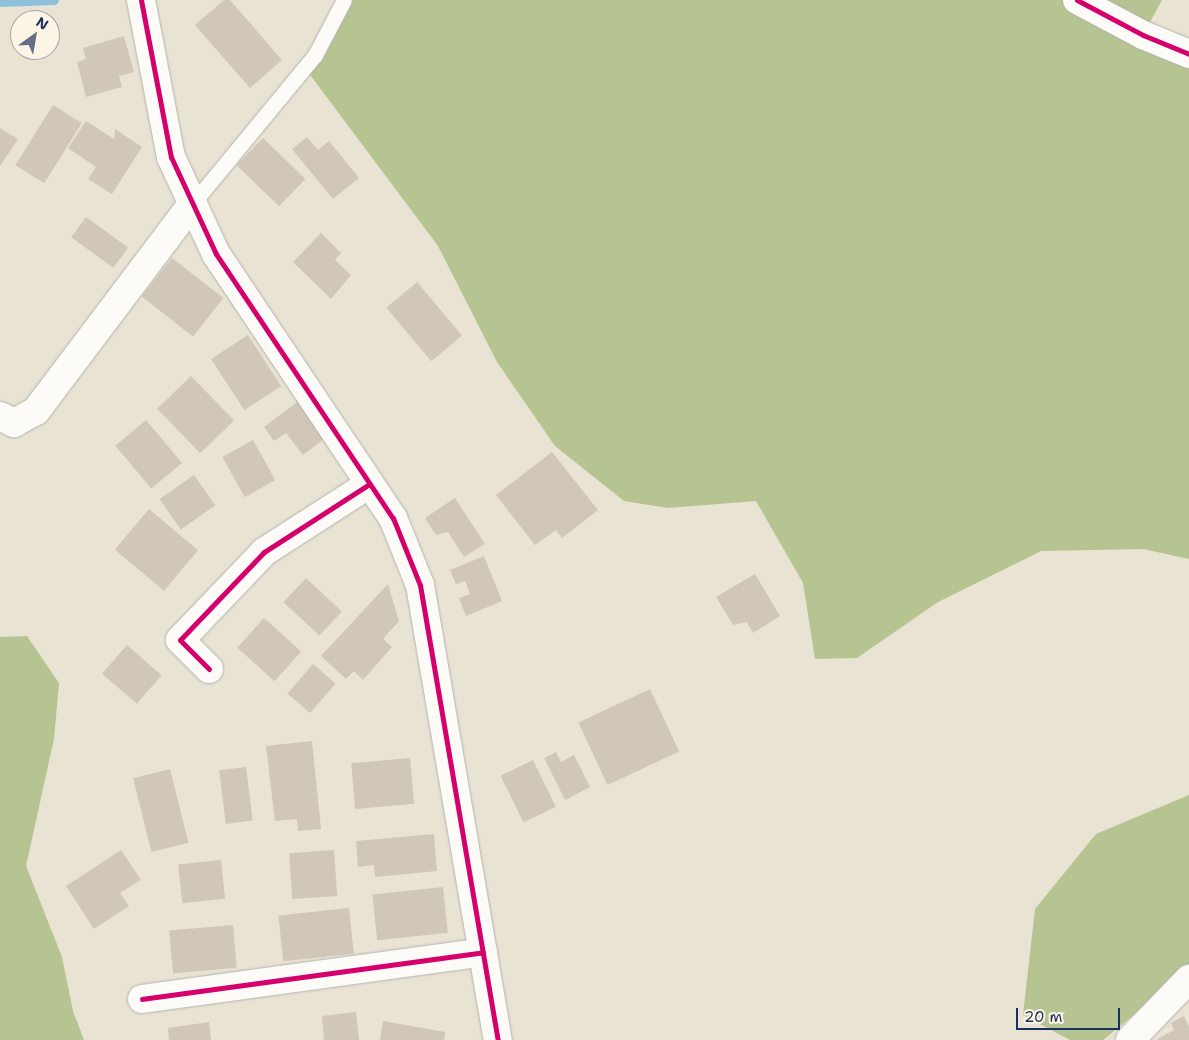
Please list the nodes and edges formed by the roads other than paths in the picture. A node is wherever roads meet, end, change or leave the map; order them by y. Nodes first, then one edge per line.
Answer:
1 (344, 0) edge
2 (1077, 0) edge
3 (143, 8) edge
4 (1189, 54) edge
5 (193, 202) junction
6 (0, 416) edge
7 (368, 485) junction
8 (209, 669) dead end
9 (483, 952) junction
10 (1189, 979) edge
11 (142, 999) dead end
12 (498, 1040) edge
13 (1130, 1040) edge

1 - 5 lane
2 - 4 street
3 - 5 street
5 - 6 street
5 - 7 street
7 - 8 street
7 - 9 street
9 - 11 street
9 - 12 street
10 - 13 street

